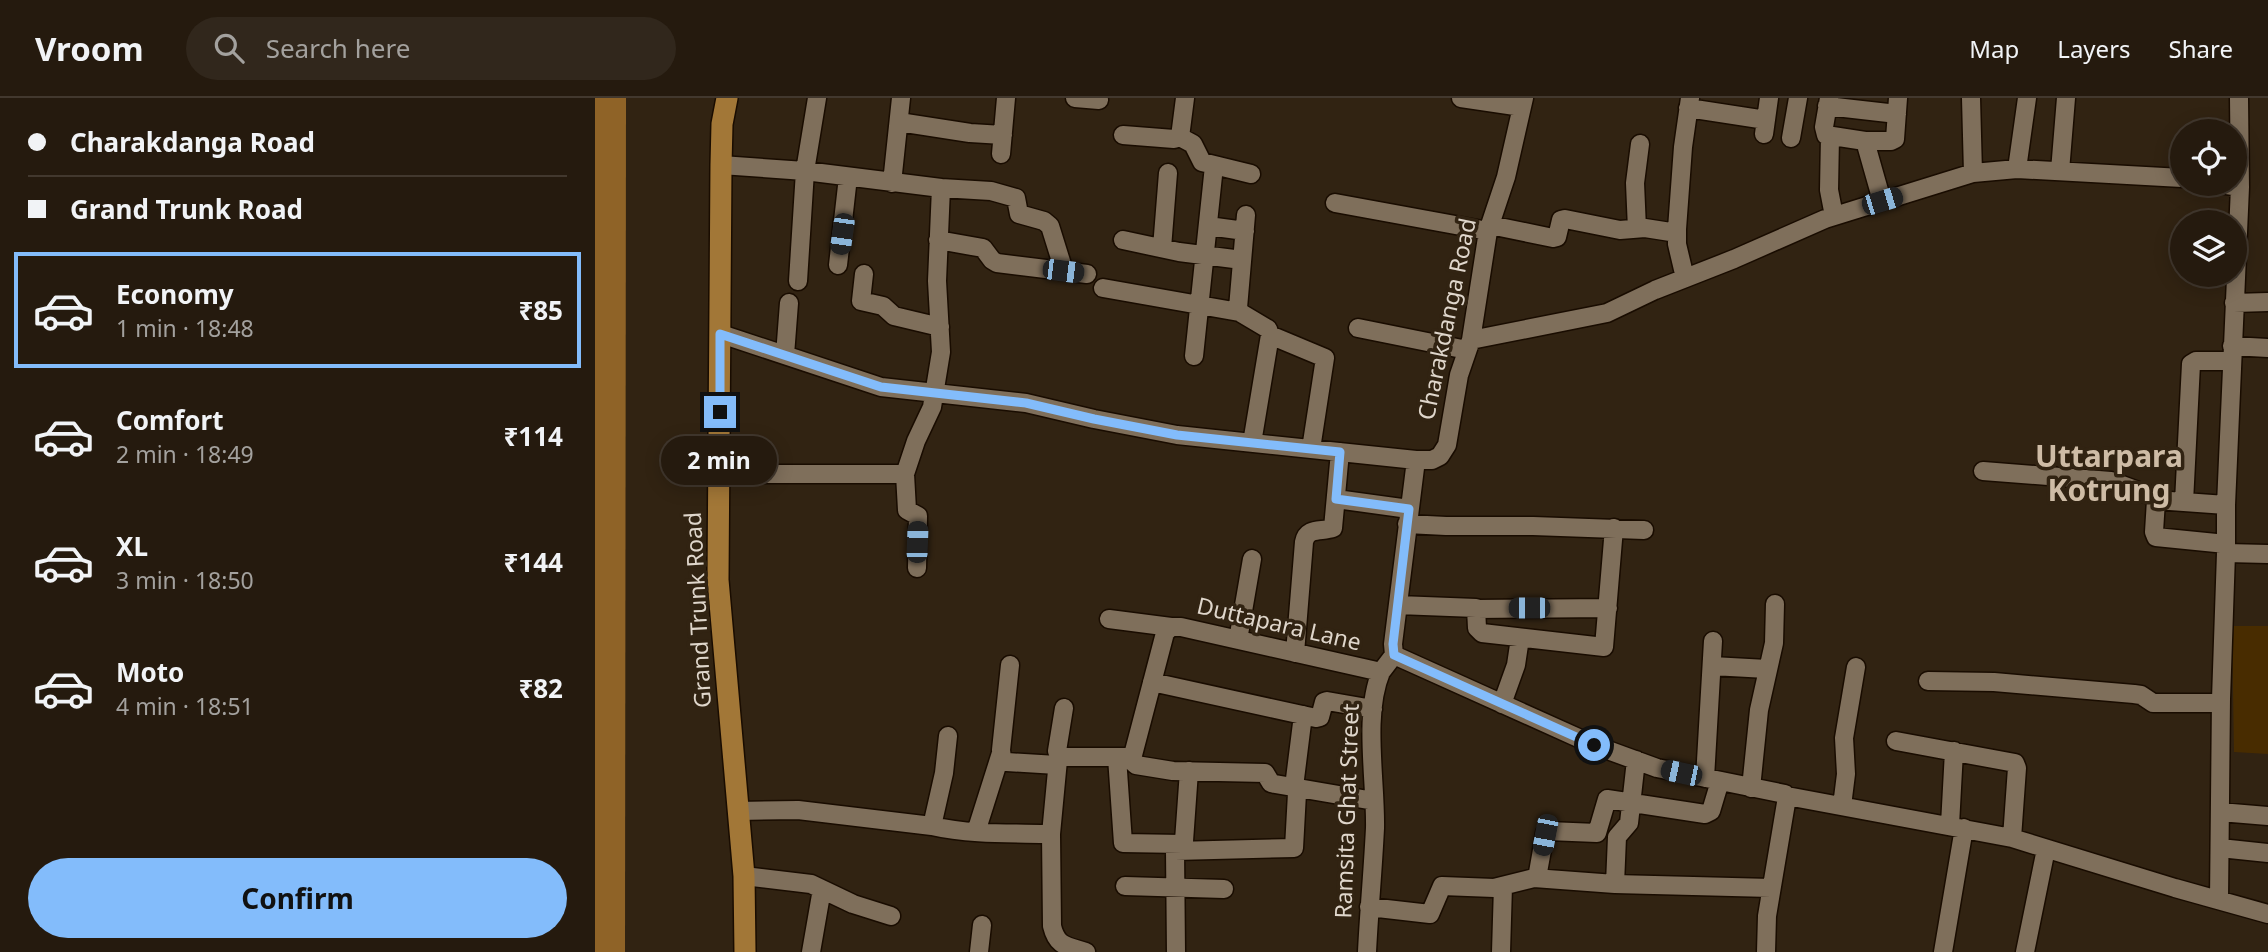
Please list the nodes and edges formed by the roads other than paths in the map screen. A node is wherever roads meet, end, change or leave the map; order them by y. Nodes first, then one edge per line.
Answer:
1 (727, 98) edge
2 (817, 98) edge
3 (901, 98) edge
4 (1006, 98) edge
5 (1075, 98) edge
6 (1185, 98) edge
7 (1461, 98) edge
8 (1769, 98) edge
9 (1798, 98) edge
10 (1971, 98) edge
11 (2027, 98) edge
12 (2066, 98) edge
13 (2239, 98) edge
14 (1099, 100) edge
15 (1828, 102) edge
16 (1523, 103) edge
17 (1689, 103) edge
18 (1854, 103) edge
19 (1898, 106) edge
20 (2239, 119) edge
21 (899, 122) junction
22 (1003, 135) junction
23 (1123, 135) dead end
24 (1831, 136) junction
25 (1180, 137) junction
26 (1791, 138) dead end
27 (1865, 141) junction
28 (1640, 144) dead end
29 (1001, 154) dead end
30 (721, 165) junction
31 (1214, 166) junction
32 (2017, 169) junction
33 (805, 171) junction
34 (2060, 171) junction
35 (1168, 173) dead end
36 (1973, 173) junction
37 (1251, 174) dead end
38 (848, 177) junction
39 (2170, 177) edge
40 (892, 183) junction
41 (941, 188) junction
42 (2240, 196) edge
43 (1882, 201) junction
44 (1335, 203) dead end
45 (1834, 216) junction
46 (1208, 226) junction
47 (1489, 228) junction
48 (1637, 229) junction
49 (1677, 233) junction
50 (938, 240) junction
51 (1122, 240) dead end
52 (1162, 248) junction
53 (1205, 255) junction
54 (1242, 260) junction
55 (838, 265) dead end
56 (1063, 271) junction
57 (864, 274) dead end
58 (1087, 274) dead end
59 (1685, 278) junction
60 (797, 281) dead end
61 (1103, 288) dead end
62 (2268, 302) edge
63 (789, 303) dead end
64 (2234, 303) junction
65 (1200, 305) junction
66 (1239, 312) junction
67 (940, 327) junction
68 (1358, 328) dead end
69 (720, 334) junction
70 (1270, 335) junction
71 (1469, 345) junction
72 (2268, 348) edge
73 (2232, 353) junction
74 (785, 355) junction
75 (1194, 356) dead end
76 (935, 392) junction
77 (1252, 443) junction
78 (1311, 449) junction
79 (1340, 452) junction
80 (1416, 460) junction
81 (1983, 471) dead end
82 (719, 474) junction
83 (905, 474) junction
84 (1336, 499) junction
85 (2156, 500) junction
86 (2184, 502) junction
87 (2226, 505) junction
88 (1408, 516) junction
89 (1614, 528) junction
90 (1644, 530) dead end
91 (2226, 548) junction
92 (2268, 554) edge
93 (1252, 559) dead end
94 (917, 568) dead end
95 (1775, 604) dead end
96 (1398, 605) junction
97 (1608, 608) junction
98 (1476, 609) junction
99 (1109, 619) dead end
100 (1171, 627) junction
101 (1520, 638) junction
102 (1238, 640) junction
103 (1713, 641) dead end
104 (1295, 653) junction
105 (1394, 655) junction
106 (1010, 665) dead end
107 (1712, 666) junction
108 (1856, 667) dead end
109 (1767, 670) junction
110 (1381, 672) junction
111 (1928, 681) dead end
112 (1152, 682) junction
113 (2221, 703) junction
114 (1502, 704) junction
115 (1064, 708) dead end
116 (1373, 709) junction
117 (1303, 715) junction
118 (948, 736) dead end
119 (1896, 741) dead end
120 (1954, 751) junction
121 (1000, 753) junction
122 (1122, 757) junction
123 (1636, 760) junction
124 (1058, 761) junction
125 (1189, 771) junction
126 (1712, 780) junction
127 (1294, 787) junction
128 (1751, 788) junction
129 (1787, 796) junction
130 (1374, 801) junction
131 (1632, 803) junction
132 (1842, 806) junction
133 (738, 811) junction
134 (2220, 812) junction
135 (2268, 816) edge
136 (932, 826) junction
137 (1957, 827) junction
138 (976, 832) junction
139 (1051, 834) junction
140 (2012, 838) junction
141 (1179, 848) junction
142 (2220, 848) junction
143 (2046, 849) junction
144 (2268, 853) edge
145 (744, 876) junction
146 (1537, 878) junction
147 (1615, 884) junction
148 (1125, 886) dead end
149 (1503, 886) junction
150 (822, 888) junction
151 (1771, 888) junction
152 (1175, 889) junction
153 (1224, 890) dead end
154 (2219, 900) junction
155 (1369, 907) junction
156 (2268, 914) edge
157 (891, 916) dead end
158 (982, 925) dead end
159 (1056, 946) edge
160 (745, 952) edge
161 (811, 952) edge
162 (979, 952) edge
163 (1086, 952) edge
164 (1176, 952) edge
165 (1367, 952) edge
166 (1501, 952) edge
167 (1766, 952) edge
168 (1943, 952) edge
169 (2025, 952) edge

1 - 30 main road, Grand Trunk Road
2 - 33 street
3 - 21 street
4 - 22 street
5 - 14 street
6 - 25 street
7 - 16 street
8 - 17 street
9 - 26 street
10 - 36 street
11 - 32 street
12 - 34 street
13 - 20 street
15 - 18 street
15 - 24 street
16 - 47 street, Charakdanga Road
17 - 49 street
18 - 19 street
19 - 27 street
21 - 22 street
21 - 40 street
22 - 29 street
23 - 25 street
24 - 27 street
24 - 45 street
25 - 31 street
27 - 43 street
28 - 48 street
30 - 33 street
30 - 69 main road, Grand Trunk Road
31 - 37 street
31 - 46 street
32 - 34 street
32 - 36 street
33 - 38 street
33 - 60 street
34 - 39 street
35 - 52 street
36 - 43 street
38 - 40 street
38 - 55 street
40 - 41 street
41 - 50 street
41 - 56 street
42 - 64 street
43 - 45 street
44 - 47 street
45 - 59 street
46 - 53 street
46 - 54 street
47 - 48 street
47 - 71 street, Charakdanga Road
48 - 49 street
49 - 59 street
50 - 56 street
50 - 67 street
51 - 52 street
52 - 53 street
53 - 54 street
53 - 65 street
54 - 66 street
56 - 58 street
57 - 67 street
59 - 71 street
61 - 65 street
62 - 64 street
63 - 74 street
64 - 73 street
65 - 66 street
65 - 75 street
66 - 70 street
67 - 76 street
68 - 71 street
69 - 74 street
69 - 82 main road, Grand Trunk Road
70 - 77 street
70 - 78 street
71 - 80 street, Charakdanga Road
72 - 73 street
73 - 86 street
73 - 87 street
74 - 76 street
76 - 77 street
76 - 83 street
77 - 78 street
78 - 79 street
79 - 80 street
79 - 84 street
80 - 88 street
81 - 85 street
82 - 83 street
82 - 133 main road, Grand Trunk Road
83 - 94 street
84 - 88 street
84 - 104 street
85 - 86 street
85 - 91 street
86 - 87 street
87 - 91 street
88 - 89 street
88 - 96 street
89 - 90 street
89 - 97 street
91 - 92 street
91 - 113 street
93 - 102 street
95 - 109 street
96 - 98 street
96 - 105 street
97 - 98 street
97 - 101 street
98 - 101 street
99 - 100 street
100 - 102 street, Duttapara Lane
100 - 112 street, Duttapara Lane
101 - 114 street
102 - 104 street, Duttapara Lane
103 - 107 street
104 - 110 street, Duttapara Lane
105 - 110 street, Duttapara Lane
105 - 114 street
106 - 121 street
107 - 109 street
107 - 126 street
108 - 132 street
109 - 128 street
110 - 116 street, Ramsita Ghat Street
111 - 113 street
112 - 117 street
112 - 122 street, Duttapara Lane
113 - 134 street
114 - 123 street
115 - 124 street
116 - 117 street
116 - 130 street, Ramsita Ghat Street
117 - 127 street
118 - 136 street
119 - 120 street
120 - 137 street
120 - 140 street
121 - 124 street
121 - 138 street
122 - 124 street
122 - 125 street
122 - 141 street
123 - 126 street
123 - 131 street
124 - 139 street
125 - 127 street
125 - 141 street
126 - 128 street
126 - 131 street
127 - 130 street
127 - 141 street
128 - 129 street
129 - 132 street
129 - 151 street
130 - 155 street, Ramsita Ghat Street
131 - 146 street
131 - 147 street
132 - 137 street
133 - 136 street
133 - 145 main road, Grand Trunk Road
134 - 135 street
134 - 142 street
136 - 138 street
137 - 140 street
137 - 168 street
138 - 139 street
139 - 159 street
140 - 143 street
141 - 152 street
142 - 144 street
142 - 154 street
143 - 154 street
143 - 169 street
145 - 150 street
145 - 160 main road, Grand Trunk Road
146 - 147 street
146 - 149 street
147 - 151 street
148 - 152 street
149 - 155 street
149 - 166 street
150 - 157 street
150 - 161 street
151 - 167 street
152 - 153 street
152 - 164 street
154 - 156 street
155 - 165 street, Ramsita Ghat Street
158 - 162 street
159 - 163 street

